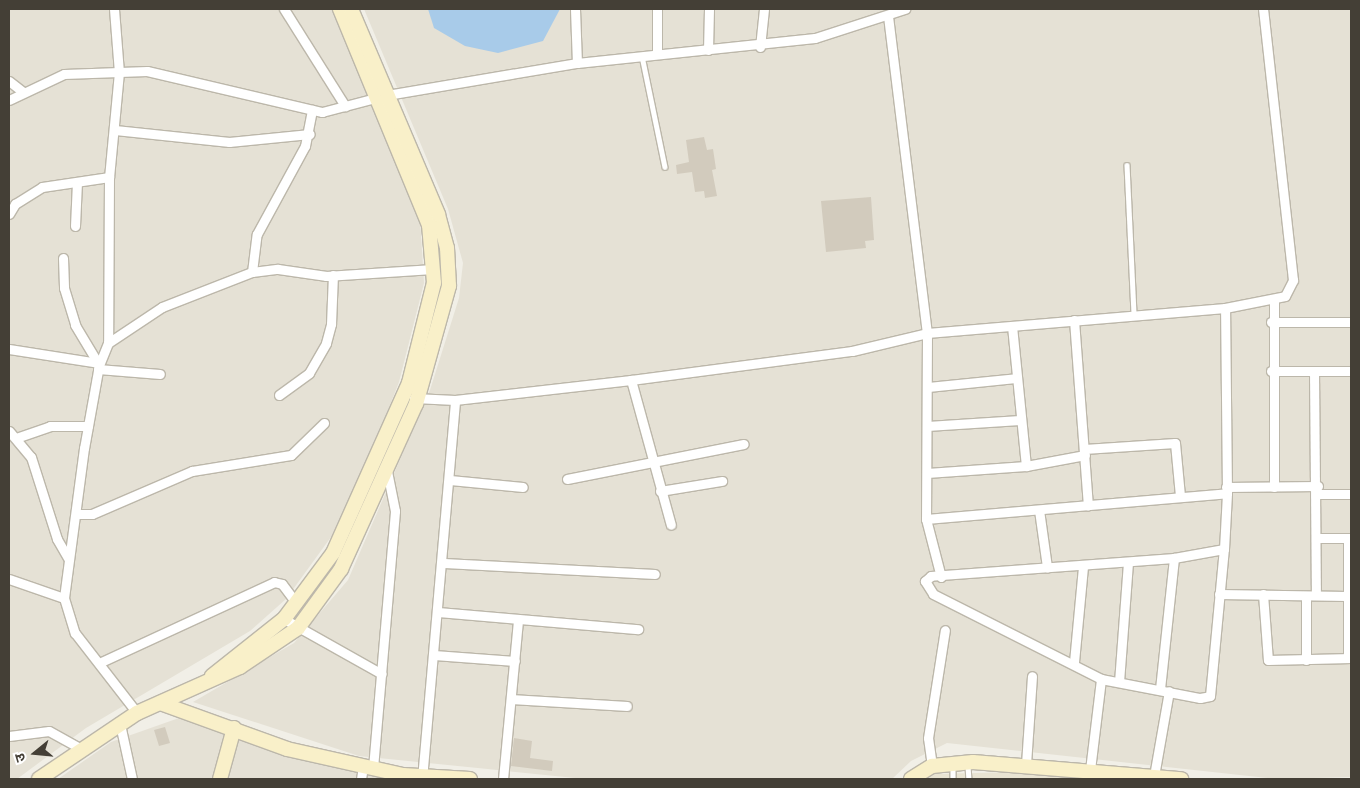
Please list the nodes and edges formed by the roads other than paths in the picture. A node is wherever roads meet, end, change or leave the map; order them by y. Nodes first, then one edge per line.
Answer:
1 (114, 9) edge
2 (284, 9) edge
3 (340, 9) edge
4 (351, 9) edge
5 (575, 9) edge
6 (656, 9) edge
7 (709, 9) edge
8 (764, 9) edge
9 (905, 9) edge
10 (1263, 9) edge
11 (888, 16) junction
12 (760, 46) junction
13 (708, 50) junction
14 (657, 52) junction
15 (642, 55) junction
16 (577, 63) junction
17 (119, 72) junction
18 (9, 81) edge
19 (23, 92) junction
20 (382, 96) junction
21 (9, 100) edge
22 (345, 106) junction
23 (312, 110) junction
24 (115, 130) junction
25 (310, 134) junction
26 (1127, 166) dead end
27 (664, 167) dead end
28 (109, 177) junction
29 (77, 182) junction
30 (9, 214) edge
31 (75, 226) dead end
32 (63, 258) dead end
33 (434, 269) junction
34 (252, 272) junction
35 (333, 275) junction
36 (1274, 301) junction
37 (1225, 308) junction
38 (1134, 314) junction
39 (1074, 320) junction
40 (1271, 322) junction
41 (1351, 322) edge
42 (1012, 326) junction
43 (927, 333) junction
44 (108, 344) junction
45 (9, 349) edge
46 (98, 366) junction
47 (1272, 371) junction
48 (1351, 371) edge
49 (1314, 372) junction
50 (160, 374) dead end
51 (1016, 378) junction
52 (631, 380) junction
53 (928, 387) junction
54 (279, 395) dead end
55 (411, 397) junction
56 (455, 400) junction
57 (1020, 420) junction
58 (324, 424) dead end
59 (88, 426) junction
60 (927, 426) junction
61 (9, 431) edge
62 (16, 438) junction
63 (744, 444) dead end
64 (1085, 452) junction
65 (653, 462) junction
66 (1026, 466) junction
67 (387, 471) junction
68 (927, 473) junction
69 (566, 479) dead end
70 (450, 480) junction
71 (722, 481) dead end
72 (523, 487) dead end
73 (1274, 487) junction
74 (1227, 490) junction
75 (1318, 490) junction
76 (660, 491) junction
77 (1351, 494) edge
78 (1180, 496) junction
79 (1088, 505) junction
80 (1039, 510) junction
81 (78, 514) junction
82 (926, 519) junction
83 (671, 525) dead end
84 (1317, 538) junction
85 (1349, 538) edge
86 (1224, 549) junction
87 (68, 558) junction
88 (1174, 558) junction
89 (1128, 562) junction
90 (444, 563) junction
91 (1083, 566) junction
92 (1047, 567) junction
93 (655, 574) dead end
94 (941, 577) junction
95 (9, 579) edge
96 (1219, 594) junction
97 (1263, 594) junction
98 (1316, 595) junction
99 (1306, 596) junction
100 (1347, 596) junction
101 (64, 598) junction
102 (297, 604) junction
103 (438, 612) junction
104 (284, 619) junction
105 (518, 620) junction
106 (298, 628) junction
107 (638, 629) dead end
108 (945, 630) dead end
109 (434, 655) junction
110 (1350, 658) edge
111 (1306, 660) junction
112 (514, 661) junction
113 (1074, 662) junction
114 (99, 663) junction
115 (382, 674) junction
116 (1032, 676) dead end
117 (210, 678) junction
118 (1102, 679) junction
119 (1119, 682) junction
120 (1160, 689) junction
121 (1169, 691) junction
122 (511, 699) junction
123 (160, 703) junction
124 (627, 706) dead end
125 (137, 713) junction
126 (120, 724) junction
127 (234, 728) junction
128 (9, 736) edge
129 (82, 749) junction
130 (952, 762) junction
131 (968, 762) junction
132 (1026, 764) junction
133 (932, 766) junction
134 (1090, 770) junction
135 (366, 771) edge
136 (1154, 776) junction
137 (423, 777) edge
138 (39, 779) edge
139 (132, 779) edge
140 (220, 779) edge
141 (470, 779) edge
142 (503, 779) edge
143 (912, 779) edge
144 (953, 779) edge
145 (969, 779) edge
146 (1181, 779) edge

1 - 17 street
2 - 22 street
3 - 20 street
4 - 20 street
5 - 16 street
6 - 14 street
7 - 13 street
8 - 12 street
9 - 11 street
10 - 36 street
11 - 12 street
11 - 43 street
12 - 13 street
13 - 14 street
14 - 15 street
15 - 16 street
15 - 27 lane
16 - 20 street
17 - 19 street
17 - 23 street
17 - 24 street
18 - 19 street
19 - 21 street
20 - 22 street
20 - 33 street
20 - 55 street
22 - 23 street
23 - 25 street
24 - 25 street
24 - 28 street
25 - 34 street
26 - 38 lane
28 - 29 street
28 - 44 street
29 - 30 street
29 - 31 street
32 - 46 street
33 - 35 street
33 - 55 street
34 - 35 street
34 - 44 street
35 - 54 street
36 - 37 street
36 - 40 street
37 - 38 street
37 - 74 street
38 - 39 street
39 - 42 street
39 - 64 street
40 - 41 street
40 - 47 street
42 - 43 street
42 - 51 street
43 - 52 street
43 - 53 street
44 - 46 street
45 - 46 street
46 - 50 street
46 - 59 street
47 - 49 street
47 - 73 street
48 - 49 street
49 - 75 street
51 - 53 street
51 - 57 street
52 - 56 street
52 - 65 street
53 - 60 street
55 - 56 street
55 - 67 street
55 - 102 street
56 - 70 street
57 - 60 street
57 - 66 street
58 - 81 street
59 - 62 street
59 - 81 street
60 - 68 street
61 - 62 street
62 - 87 street
63 - 65 street
64 - 66 street
64 - 78 street
64 - 79 street
65 - 69 street
65 - 76 street
66 - 68 street
67 - 106 street
67 - 115 street
68 - 82 street
70 - 72 street
70 - 90 street
71 - 76 street
73 - 74 street
73 - 75 street
74 - 78 street
74 - 86 street
75 - 77 street
75 - 84 street
76 - 83 street
78 - 79 street
79 - 80 street
80 - 82 street
80 - 92 street
81 - 87 street
82 - 94 street
84 - 85 street
84 - 98 street
85 - 100 street
86 - 88 street
86 - 96 street
87 - 101 street
88 - 89 street
88 - 120 street
89 - 91 street
89 - 119 street
90 - 93 street
90 - 103 street
91 - 92 street
91 - 113 street
92 - 94 street
94 - 113 street
95 - 101 street
96 - 97 street
96 - 121 street
97 - 99 street
97 - 111 street
98 - 99 street
98 - 100 street
99 - 111 street
100 - 110 street
101 - 114 street
102 - 104 street
102 - 114 street
103 - 105 street
103 - 109 street
104 - 106 street
104 - 117 street
105 - 107 street
105 - 112 street
106 - 115 street
106 - 117 street
108 - 133 street
109 - 112 street
109 - 137 street
110 - 111 street
112 - 122 street
113 - 118 street
114 - 125 street
115 - 135 street
116 - 132 street
117 - 123 street
118 - 119 street
118 - 134 street
119 - 120 street
120 - 121 street
121 - 136 street
122 - 124 street
122 - 142 street
123 - 125 street
123 - 127 street
125 - 126 street
126 - 129 street
126 - 139 street
127 - 135 street
127 - 140 street
128 - 129 street
129 - 138 street
130 - 131 street
130 - 133 street
130 - 144 lane
131 - 132 street
131 - 145 lane
132 - 134 street
133 - 143 street
134 - 136 street
135 - 137 street
136 - 146 street
137 - 141 street

